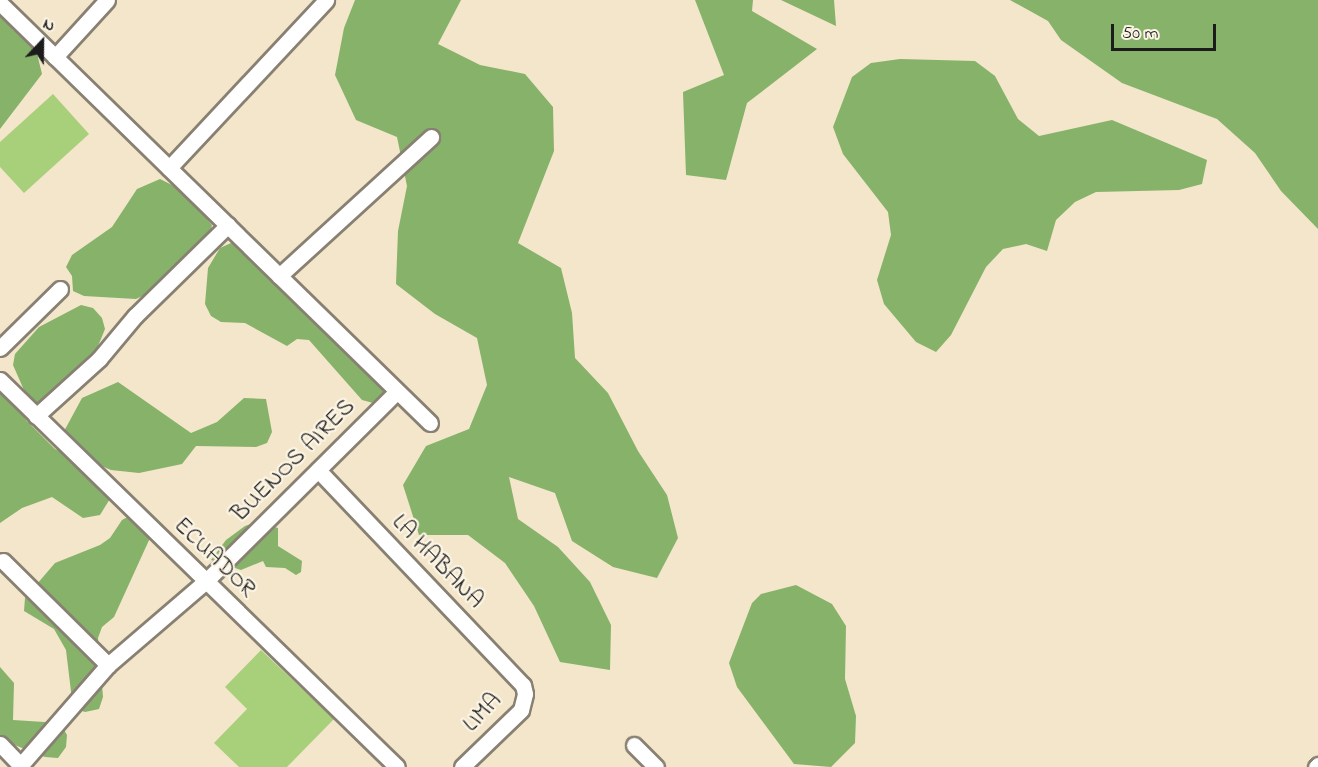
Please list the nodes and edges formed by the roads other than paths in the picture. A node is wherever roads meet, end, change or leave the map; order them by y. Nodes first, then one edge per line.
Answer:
1 (107, 0) edge
2 (326, 0) edge
3 (0, 3) edge
4 (55, 57) junction
5 (431, 137) dead end
6 (169, 168) junction
7 (228, 225) junction
8 (279, 276) junction
9 (60, 289) dead end
10 (0, 348) edge
11 (0, 380) edge
12 (396, 391) junction
13 (36, 416) junction
14 (430, 423) dead end
15 (318, 470) junction
16 (3, 561) dead end
17 (206, 581) junction
18 (108, 665) junction
19 (523, 685) joint
20 (0, 744) edge
21 (634, 745) dead end
22 (21, 767) edge
23 (397, 767) edge
24 (462, 767) edge
25 (656, 767) edge

1 - 4 street
2 - 6 street
3 - 4 street
4 - 6 street
5 - 8 street
6 - 7 street
7 - 8 street
7 - 13 street
8 - 12 street
9 - 10 street
11 - 13 street, ECUADOR
12 - 14 street
12 - 15 street, BUENOS AIRES
13 - 17 street, ECUADOR
15 - 17 street, BUENOS AIRES
15 - 19 street, LA HABANA
16 - 18 street
17 - 18 street, BUENOS AIRES
17 - 23 street, ECUADOR
18 - 22 street, BUENOS AIRES
19 - 24 street, LIMA
20 - 22 street
21 - 25 street

